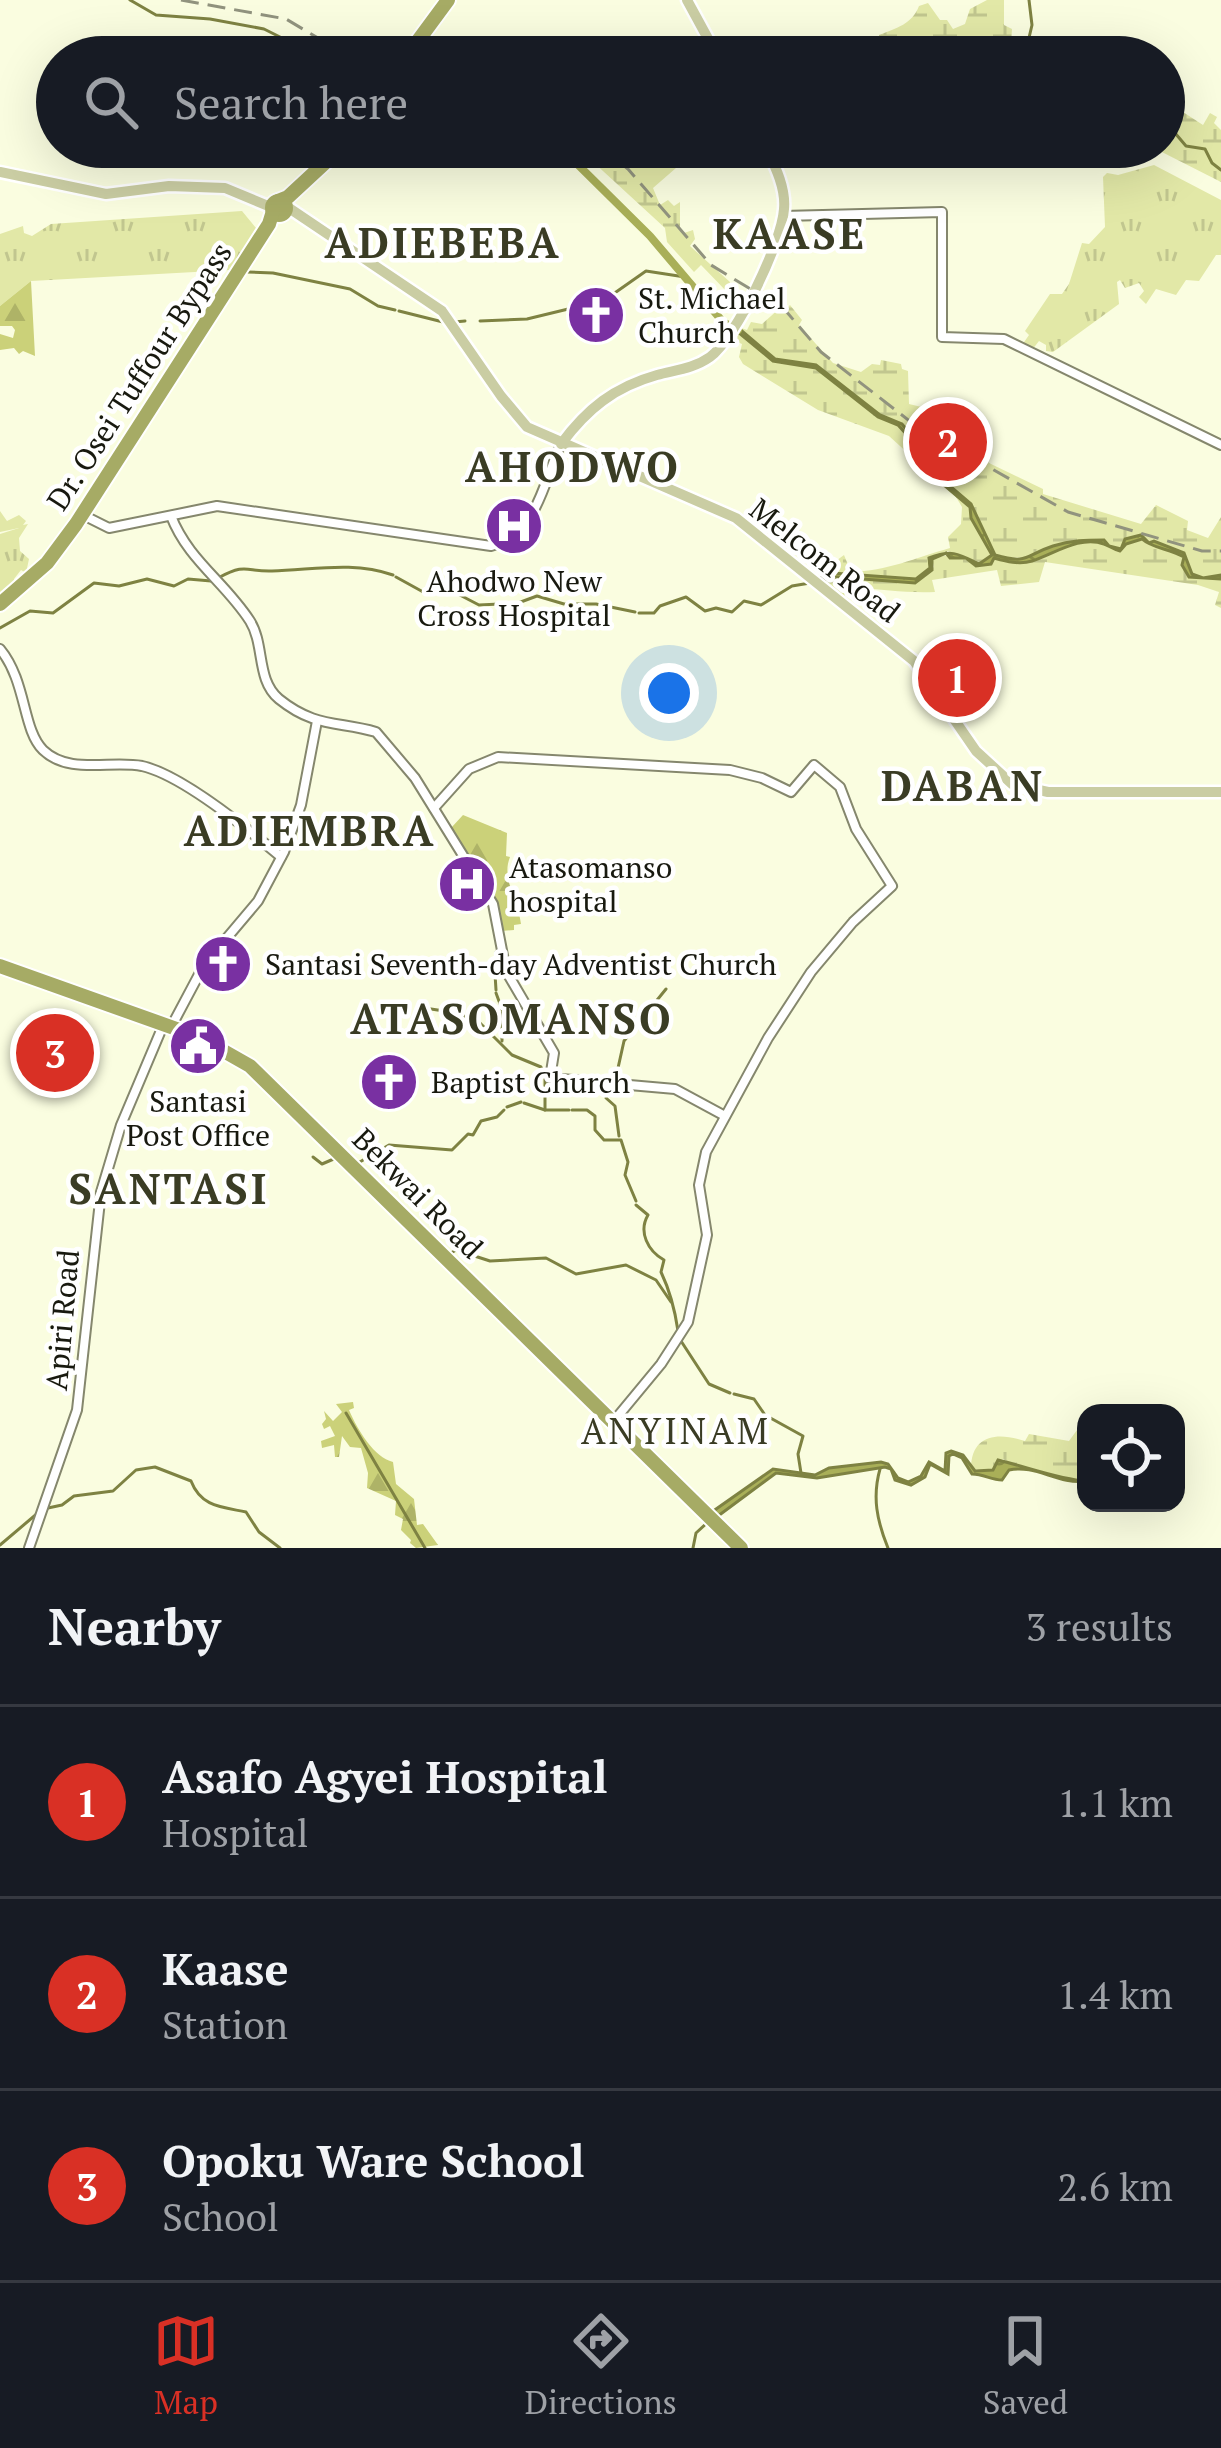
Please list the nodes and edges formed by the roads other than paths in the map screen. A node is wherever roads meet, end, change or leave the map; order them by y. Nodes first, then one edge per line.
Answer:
1 (446, 0) edge
2 (685, 0) edge
3 (420, 36) edge
4 (705, 36) edge
5 (320, 168) edge
6 (772, 168) edge
7 (0, 172) edge
8 (279, 208) junction
9 (785, 218) junction
10 (561, 444) junction
11 (1221, 445) edge
12 (82, 514) junction
13 (171, 516) junction
14 (0, 604) edge
15 (0, 649) edge
16 (317, 721) junction
17 (1221, 789) edge
18 (434, 808) junction
19 (281, 857) junction
20 (0, 969) edge
21 (168, 1028) junction
22 (724, 1118) junction
23 (336, 1151) junction
24 (613, 1422) junction
25 (629, 1440) junction
26 (29, 1548) edge
27 (739, 1548) edge

1 - 3 highway
2 - 4 main road
5 - 8 highway, Dr. Osei Tuffour Bypass
6 - 9 main road
7 - 8 main road, Melcom Road
8 - 10 main road, Melcom Road
8 - 12 highway, Dr. Osei Tuffour Bypass
9 - 10 main road
9 - 11 street
10 - 13 street
10 - 17 main road, Melcom Road
12 - 13 street
12 - 14 highway, Dr. Osei Tuffour Bypass
13 - 16 street
15 - 19 street
16 - 18 street
16 - 19 street, Apiri Road
18 - 22 street
18 - 22 street
19 - 21 street, Apiri Road
20 - 21 highway, Bekwai Road
21 - 23 highway, Bekwai Road
21 - 26 street, Apiri Road
22 - 24 street
23 - 24 highway, Bekwai Road
23 - 25 highway, Bekwai Road
24 - 25 highway, Bekwai Road
25 - 27 highway, Bekwai Road

